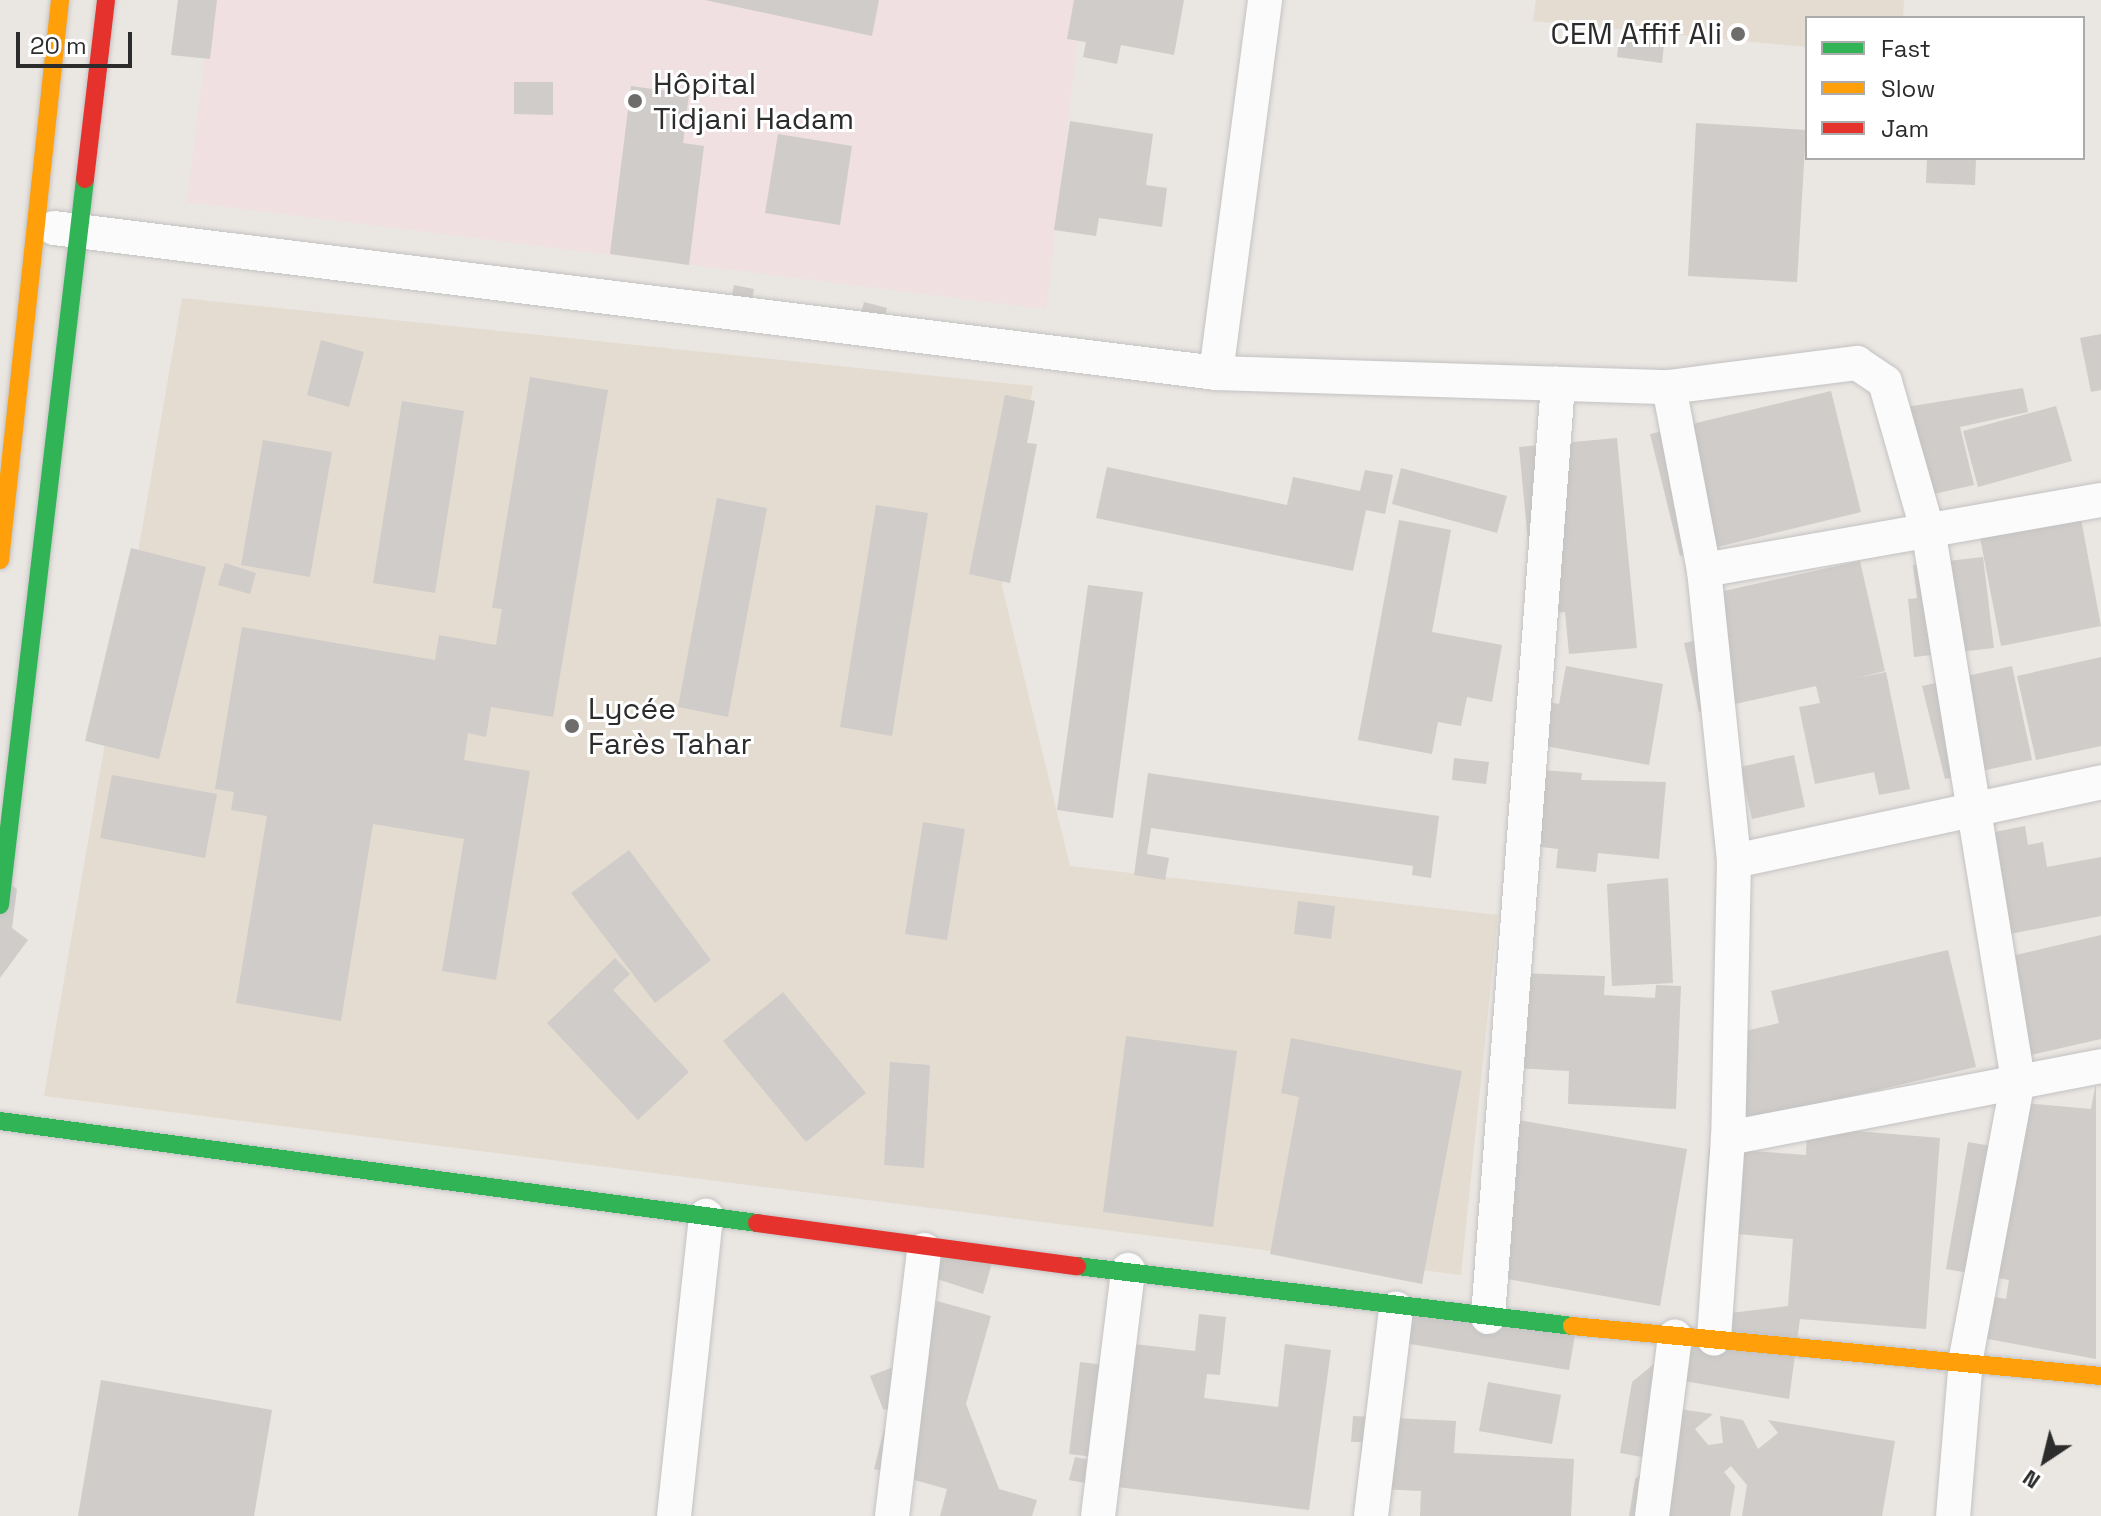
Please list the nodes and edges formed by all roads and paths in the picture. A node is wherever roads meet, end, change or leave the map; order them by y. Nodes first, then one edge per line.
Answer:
1 (60, 0) edge
2 (106, 0) edge
3 (1265, 0) edge
4 (37, 226) junction
5 (79, 232) junction
6 (1216, 373) junction
7 (1558, 384) junction
8 (1669, 387) junction
9 (2101, 500) edge
10 (1929, 535) junction
11 (0, 560) edge
12 (1704, 570) junction
13 (2101, 782) edge
14 (1977, 810) junction
15 (1734, 861) junction
16 (0, 905) edge
17 (2101, 1066) edge
18 (2018, 1080) junction
19 (0, 1121) edge
20 (1728, 1138) junction
21 (706, 1216) junction
22 (924, 1250) junction
23 (1128, 1270) junction
24 (1396, 1309) junction
25 (1488, 1317) junction
26 (1675, 1336) junction
27 (1714, 1339) junction
28 (1966, 1359) junction
29 (2101, 1376) edge
30 (674, 1516) edge
31 (892, 1516) edge
32 (1098, 1516) edge
33 (1371, 1516) edge
34 (1652, 1516) edge
35 (1953, 1516) edge

1 - 4 street
2 - 5 street
3 - 6 street
4 - 5 street
4 - 11 street
5 - 6 street
5 - 16 street
6 - 7 street
7 - 8 street
7 - 25 street
8 - 10 street
8 - 12 street
9 - 10 street
10 - 12 street
10 - 14 street
12 - 15 street
13 - 14 street
14 - 15 street
14 - 18 street
15 - 20 street
17 - 18 street
18 - 20 street
18 - 28 street
19 - 21 street
20 - 27 street
21 - 22 street
21 - 30 street
22 - 23 street
22 - 31 street
23 - 24 street
23 - 32 street
24 - 25 street
24 - 33 street
25 - 26 street
26 - 27 street
26 - 34 street
27 - 28 street
28 - 29 street
28 - 35 street

